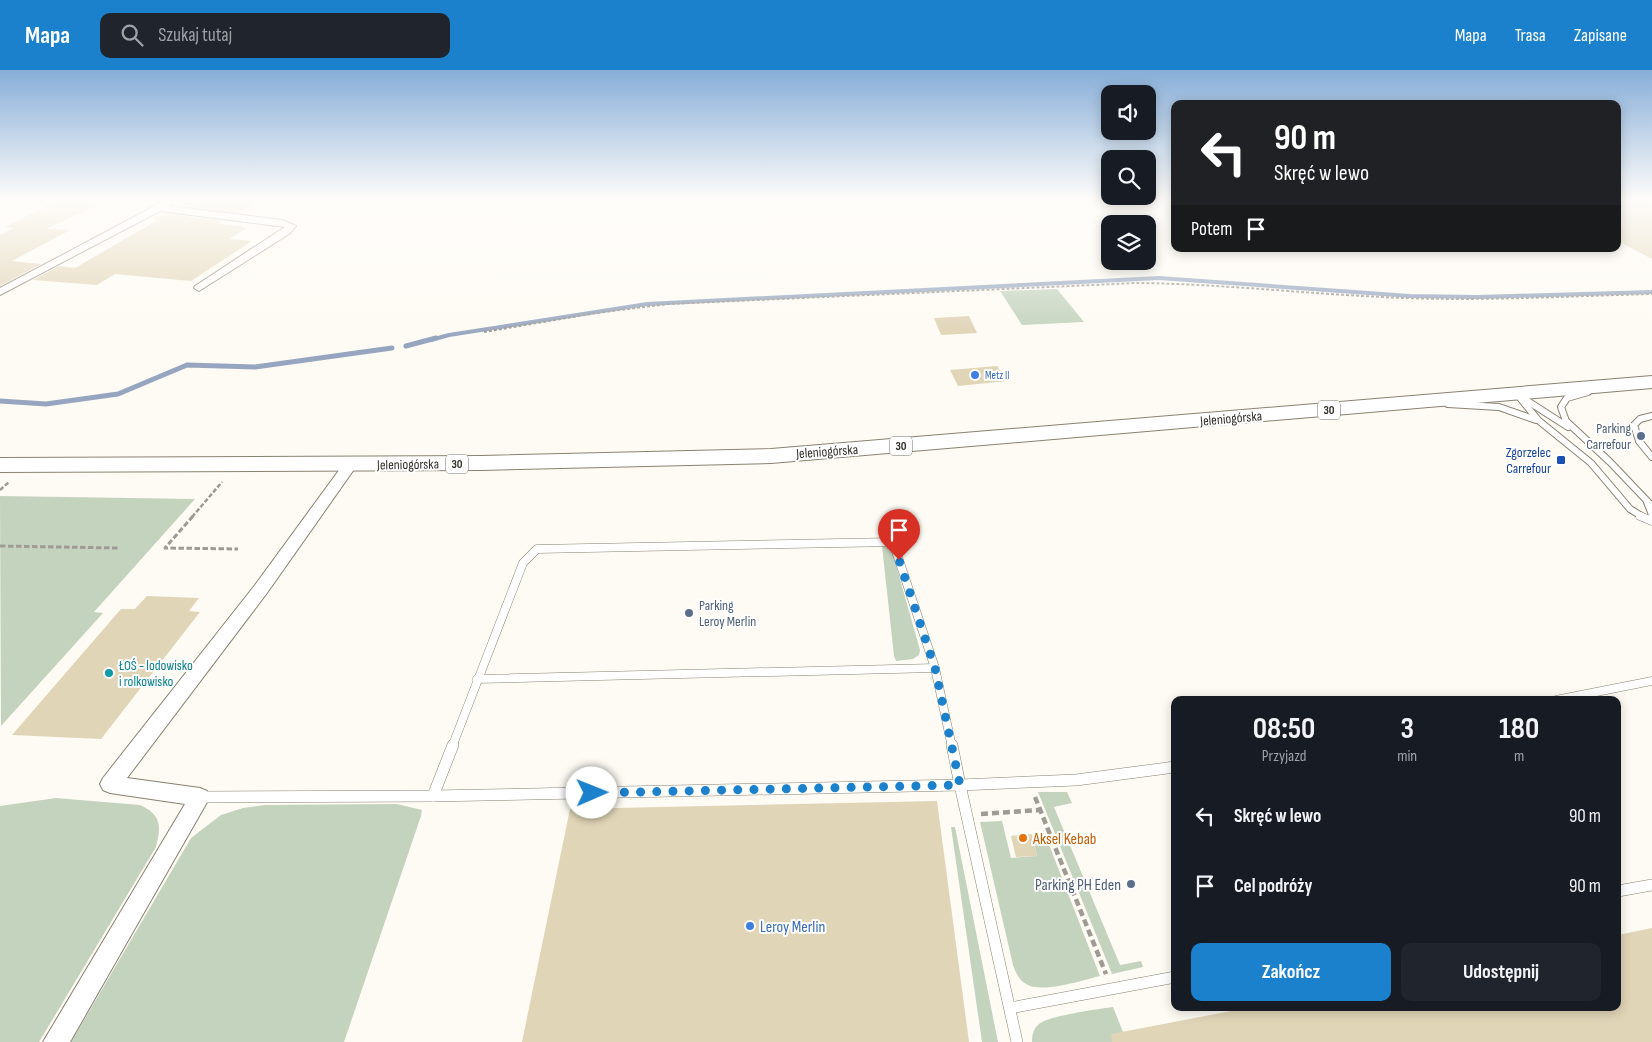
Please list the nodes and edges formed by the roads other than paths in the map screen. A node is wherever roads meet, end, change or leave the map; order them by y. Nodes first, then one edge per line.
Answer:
1 (86, 246) edge
2 (264, 246) edge
3 (199, 288) dead end
4 (0, 292) edge
5 (1652, 382) edge
6 (1619, 385) junction
7 (1517, 394) junction
8 (1421, 402) junction
9 (1652, 416) edge
10 (1538, 420) junction
11 (1579, 434) junction
12 (1652, 458) edge
13 (0, 465) edge
14 (350, 465) junction
15 (1649, 504) edge
16 (1652, 515) edge
17 (1652, 521) edge
18 (935, 668) junction
19 (477, 680) junction
20 (1652, 681) edge
21 (1576, 696) edge
22 (1171, 768) edge
23 (960, 785) junction
24 (433, 796) junction
25 (200, 797) junction
26 (1652, 885) edge
27 (1621, 891) edge
28 (1171, 979) edge
29 (1010, 1008) junction
30 (56, 1042) edge
31 (1017, 1042) edge

1 - 4 street
2 - 3 street
5 - 6 main road, Jeleniogórska / 30
6 - 7 main road, Jeleniogórska / 30
6 - 11 lane
7 - 8 main road, Jeleniogórska / 30
7 - 10 lane
7 - 11 lane
8 - 10 lane
8 - 14 main road, Jeleniogórska / 30
9 - 12 lane
10 - 17 lane
11 - 15 lane
13 - 14 main road, Jeleniogórska / 30
14 - 25 street
15 - 16 lane
18 - 19 lane
18 - 19 lane
18 - 23 lane
19 - 24 lane
20 - 21 lane
22 - 23 lane
23 - 24 lane
23 - 29 lane
24 - 25 lane
25 - 30 street
26 - 27 lane
28 - 29 lane
29 - 31 lane

